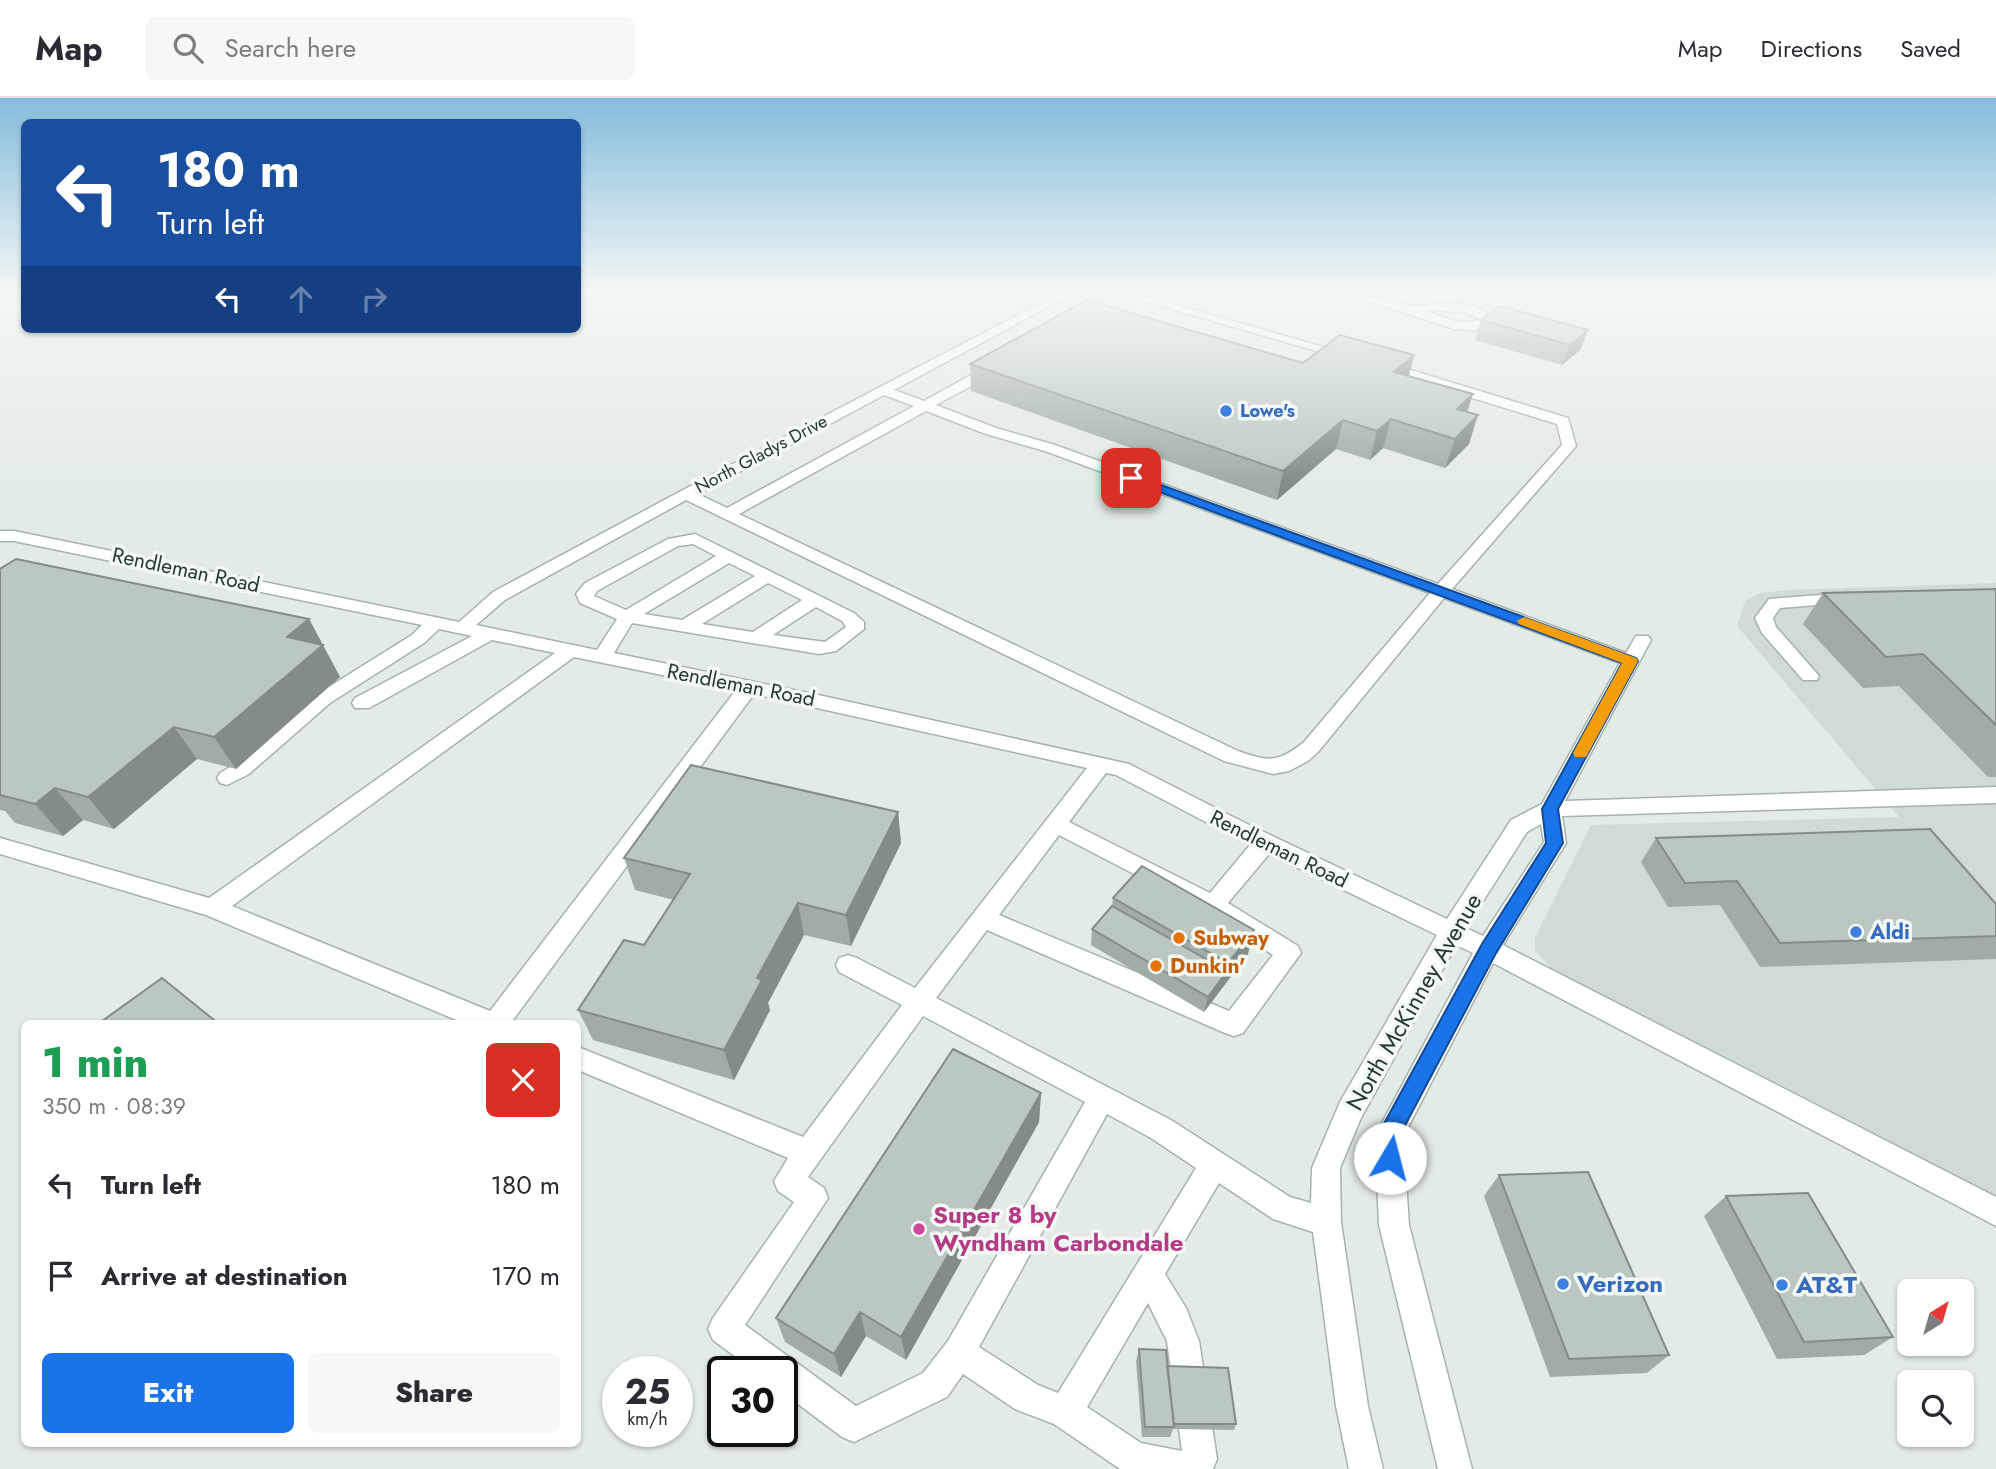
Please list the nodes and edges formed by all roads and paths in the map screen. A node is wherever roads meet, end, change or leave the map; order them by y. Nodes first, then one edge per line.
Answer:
1 (946, 357) edge
2 (1353, 357) edge
3 (1005, 362) edge
4 (883, 390) junction
5 (923, 405) junction
6 (686, 494) junction
7 (727, 514) junction
8 (0, 536) edge
9 (729, 556) junction
10 (768, 576) junction
11 (1440, 592) junction
12 (1869, 597) edge
13 (815, 600) junction
14 (627, 617) junction
15 (435, 623) junction
16 (684, 627) junction
17 (462, 628) junction
18 (489, 634) junction
19 (754, 639) junction
20 (1642, 640) dead end
21 (570, 651) junction
22 (602, 657) junction
23 (1631, 661) junction
24 (377, 665) junction
25 (418, 672) junction
26 (1810, 676) dead end
27 (749, 687) junction
28 (362, 703) dead end
29 (1102, 763) junction
30 (227, 778) dead end
31 (1996, 795) edge
32 (1550, 809) junction
33 (1055, 824) junction
34 (1265, 843) junction
35 (0, 846) edge
36 (1213, 905) junction
37 (212, 908) junction
38 (983, 918) junction
39 (1450, 933) junction
40 (1489, 949) junction
41 (848, 965) dead end
42 (920, 1000) junction
43 (484, 1020) edge
44 (497, 1020) edge
45 (581, 1059) edge
46 (1102, 1097) junction
47 (809, 1153) junction
48 (1214, 1164) junction
49 (1996, 1212) edge
50 (1326, 1222) junction
51 (1148, 1274) junction
52 (959, 1352) junction
53 (1065, 1412) junction
54 (1187, 1469) edge
55 (1367, 1469) edge
56 (1455, 1469) edge

1 - 4 street, North Gladys Drive
2 - 11 street
3 - 5 street
4 - 5 street
4 - 6 street, North Gladys Drive
5 - 7 street
5 - 11 street
6 - 7 street
6 - 17 street, North Gladys Drive
7 - 11 street
8 - 15 street, Rendleman Road
9 - 10 street
9 - 14 street
9 - 14 street
10 - 13 street
10 - 16 street
11 - 23 street
12 - 26 street
13 - 19 street
13 - 19 street
14 - 16 street
14 - 22 street
15 - 17 street, Rendleman Road
15 - 24 street
16 - 19 street
17 - 18 street, Rendleman Road
18 - 21 street, Rendleman Road
18 - 25 street
20 - 23 street
21 - 22 street, Rendleman Road
21 - 37 street
22 - 27 street, Rendleman Road
23 - 32 street
24 - 25 street
24 - 30 street
25 - 28 street
27 - 29 street, Rendleman Road
27 - 44 street
29 - 33 street
29 - 34 street, Rendleman Road
31 - 32 street
32 - 39 street, North McKinney Avenue
32 - 40 street, North McKinney Avenue
33 - 36 street
33 - 38 street
34 - 36 street
34 - 39 street, Rendleman Road
35 - 37 street
36 - 38 street
37 - 43 street
38 - 42 street
39 - 40 street, Rendleman Road
39 - 50 street, North McKinney Avenue
40 - 49 street, Rendleman Road
40 - 56 street, North McKinney Avenue
41 - 42 street
42 - 46 street
42 - 47 street
45 - 47 street
46 - 48 street
46 - 52 street
47 - 52 street
48 - 50 street
48 - 51 street
50 - 55 street, North McKinney Avenue
51 - 53 street
51 - 54 street
52 - 53 street
53 - 54 street

